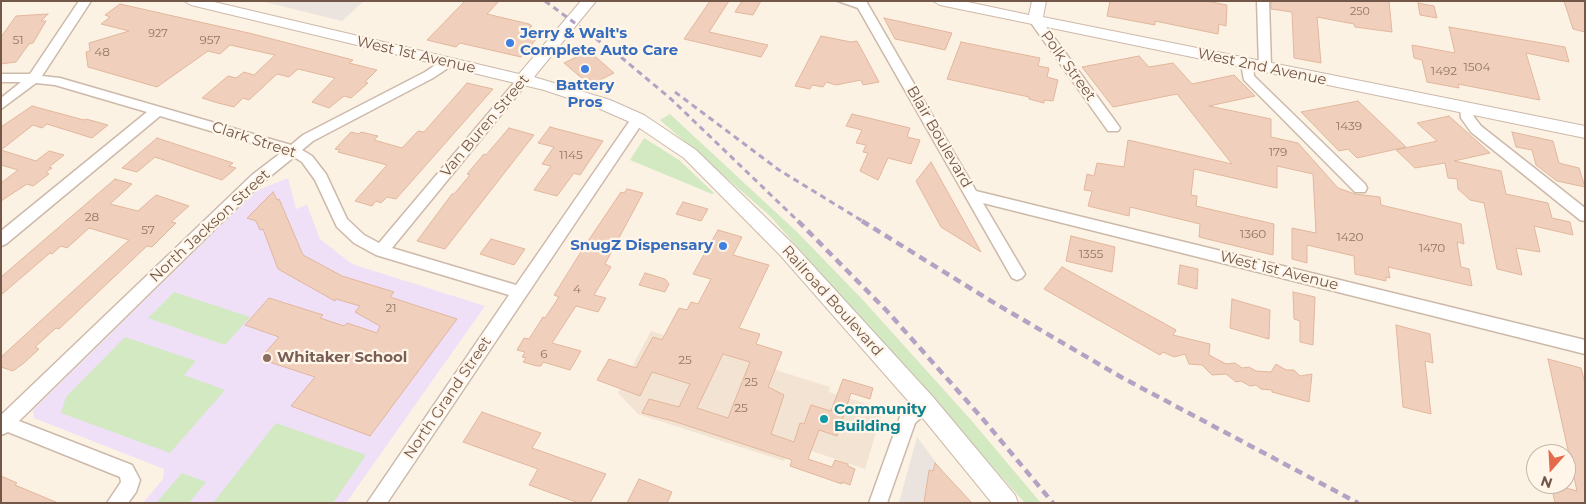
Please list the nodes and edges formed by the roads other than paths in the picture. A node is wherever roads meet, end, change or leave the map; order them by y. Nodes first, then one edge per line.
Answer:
1 (85, 1) edge
2 (191, 1) edge
3 (589, 1) edge
4 (844, 1) edge
5 (940, 1) edge
6 (1039, 1) edge
7 (1263, 1) edge
8 (861, 3) edge
9 (1035, 20) junction
10 (446, 63) junction
11 (1246, 64) junction
12 (1265, 67) junction
13 (1, 78) edge
14 (34, 78) junction
15 (524, 80) junction
16 (1, 105) edge
17 (1466, 108) junction
18 (158, 110) junction
19 (638, 119) junction
20 (1113, 128) dead end
21 (1585, 132) edge
22 (293, 150) junction
23 (1360, 188) dead end
24 (973, 195) junction
25 (1585, 216) edge
26 (1, 240) edge
27 (381, 251) junction
28 (1018, 274) dead end
29 (519, 292) junction
30 (1585, 347) edge
31 (925, 404) junction
32 (3, 425) edge
33 (116, 503) edge
34 (376, 503) edge
35 (878, 503) edge
36 (1007, 503) edge

1 - 14 street
2 - 10 street, West 1st Avenue
3 - 15 street, Van Buren Street
4 - 8 street
5 - 9 street, West 2nd Avenue
6 - 9 street, Polk Street
7 - 12 street
8 - 24 street, Blair Boulevard
9 - 11 street, West 2nd Avenue
9 - 20 street, Polk Street
10 - 15 street, West 1st Avenue
10 - 22 street, North Jackson Street
11 - 12 street, West 2nd Avenue
11 - 23 street
12 - 17 street, West 2nd Avenue
13 - 14 street, Clark Street
14 - 16 street
14 - 18 street, Clark Street
15 - 19 street, West 1st Avenue
15 - 27 street, Van Buren Street
17 - 21 street, West 2nd Avenue
17 - 25 street
18 - 22 street, Clark Street
18 - 26 street
19 - 29 street, North Grand Street
19 - 31 street, Railroad Boulevard
22 - 27 street, Clark Street
22 - 32 street, North Jackson Street
24 - 28 street, Blair Boulevard
24 - 30 street, West 1st Avenue
27 - 29 street, Clark Street
29 - 34 street, North Grand Street
31 - 35 street
31 - 36 street, Railroad Boulevard
32 - 33 street

